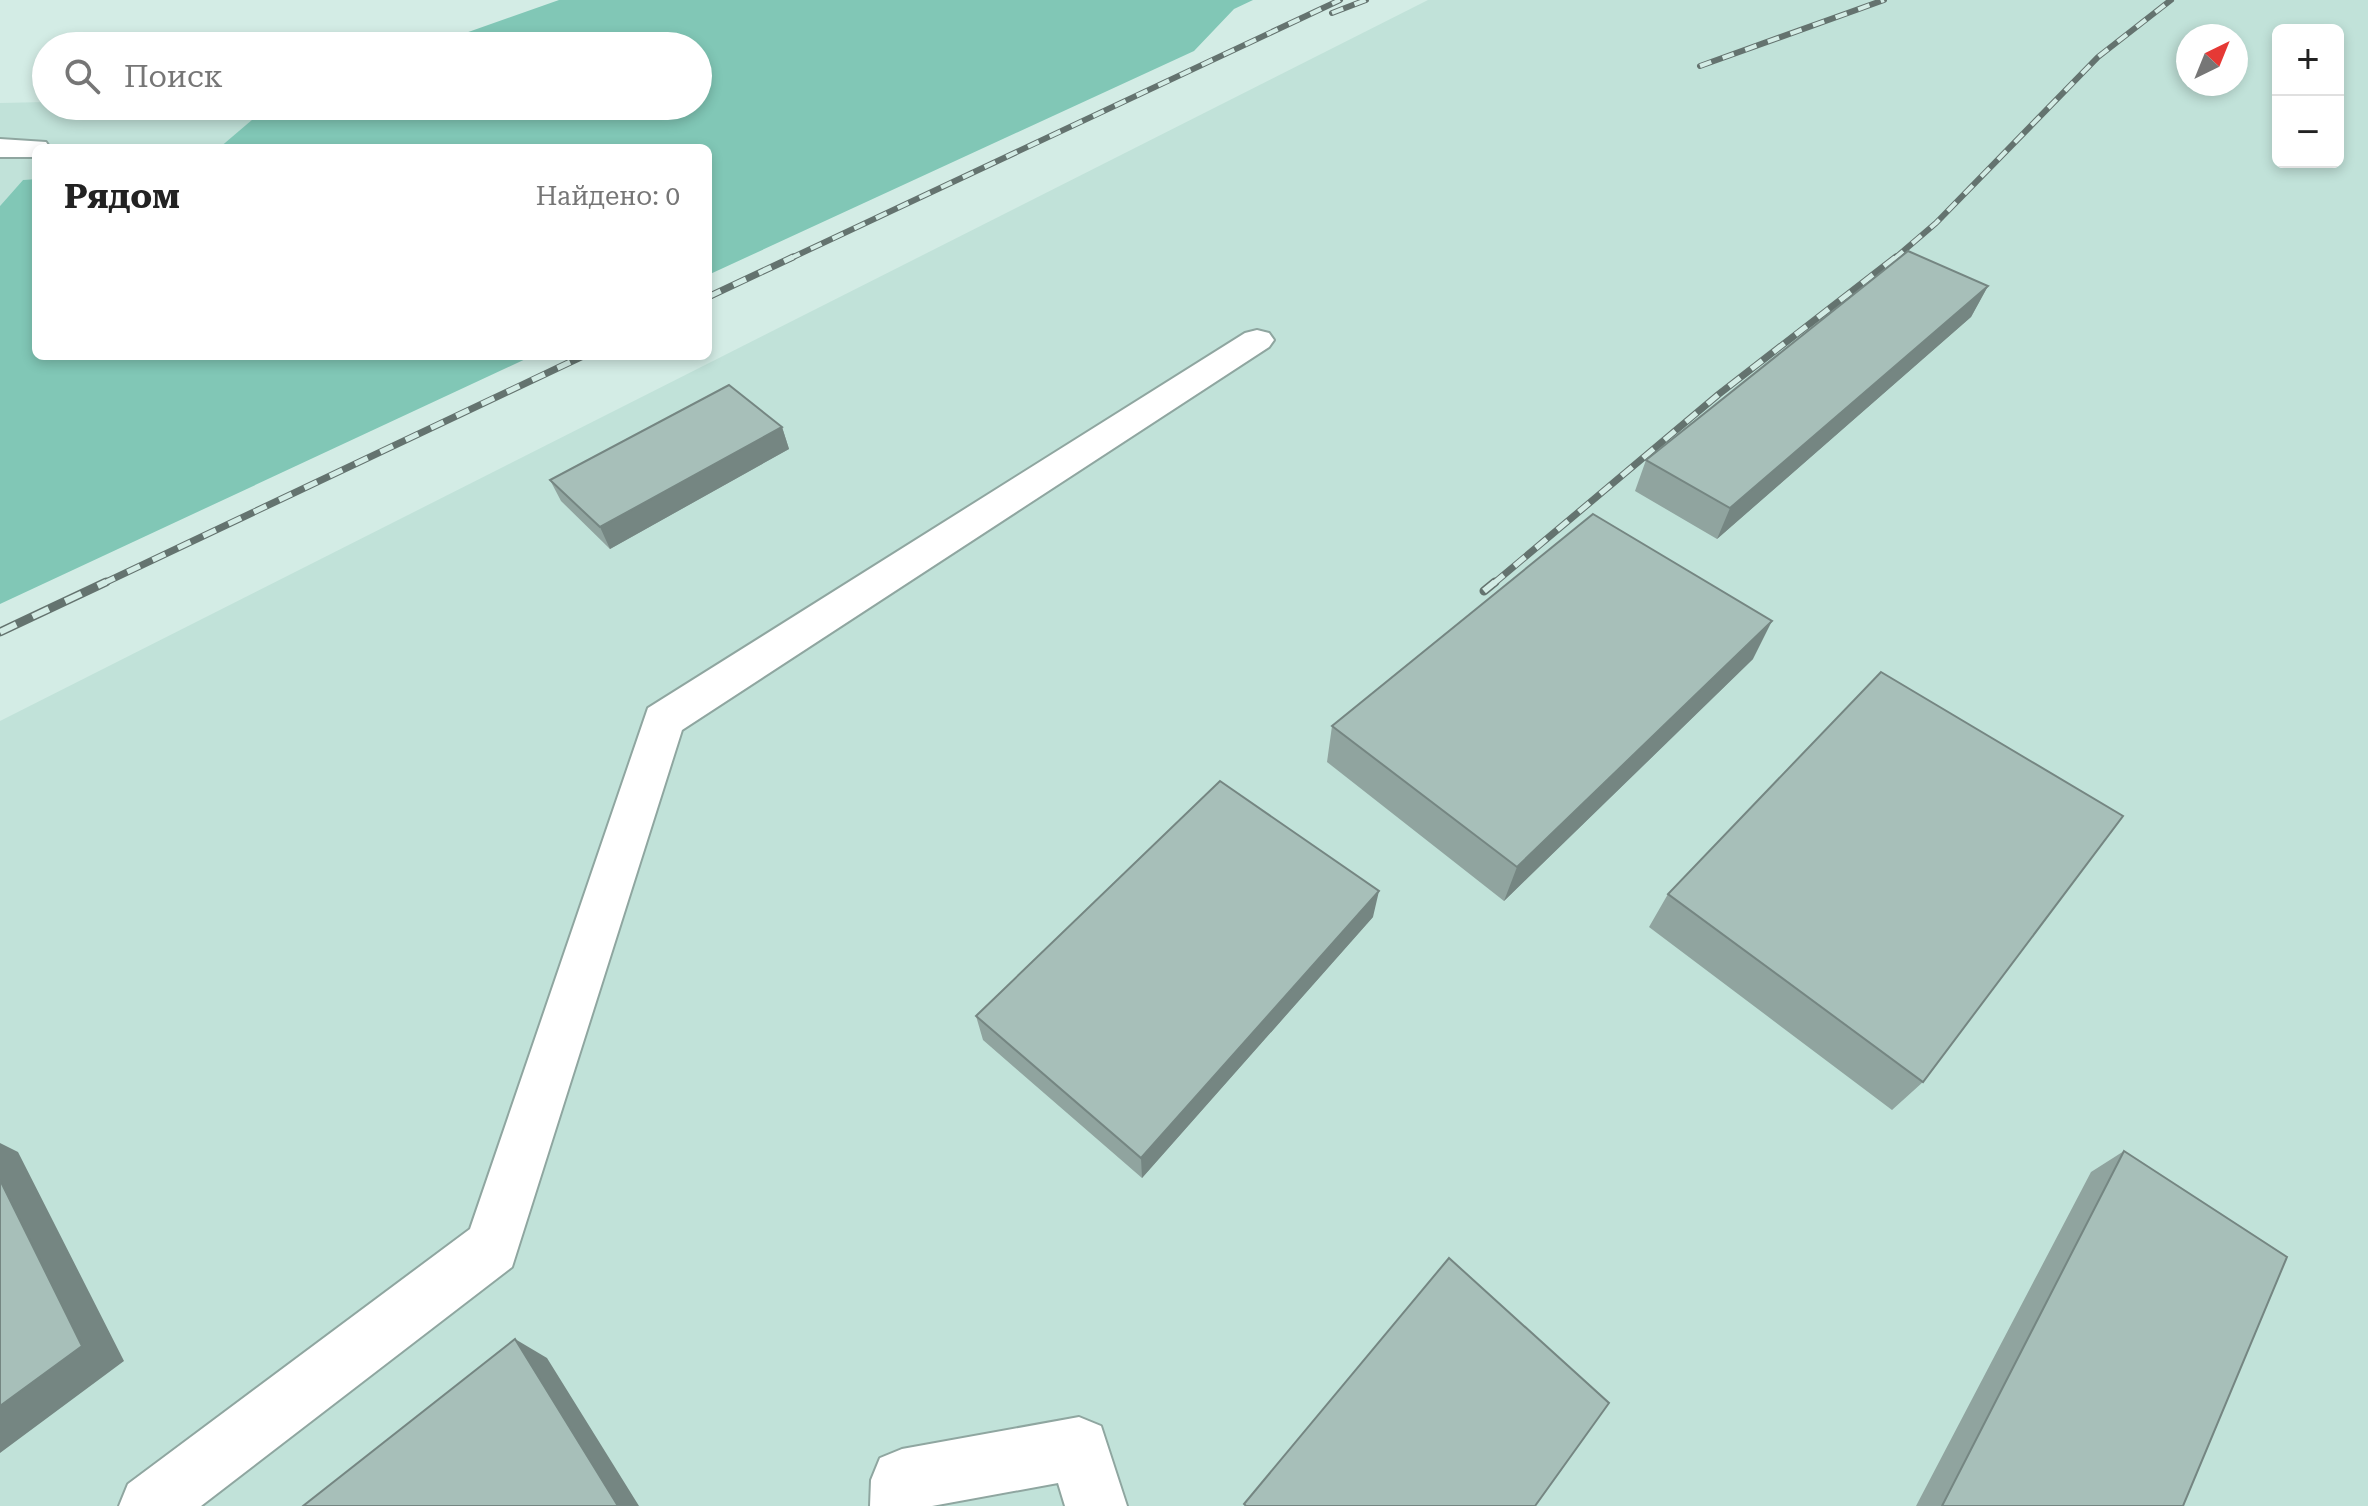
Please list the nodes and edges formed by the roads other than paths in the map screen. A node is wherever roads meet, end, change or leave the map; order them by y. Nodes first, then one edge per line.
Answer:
1 (0, 148) edge
2 (32, 148) edge
3 (1257, 340) dead end
4 (150, 1506) edge
5 (901, 1506) edge
6 (1096, 1506) edge

1 - 2 lane
3 - 4 lane
5 - 6 lane

